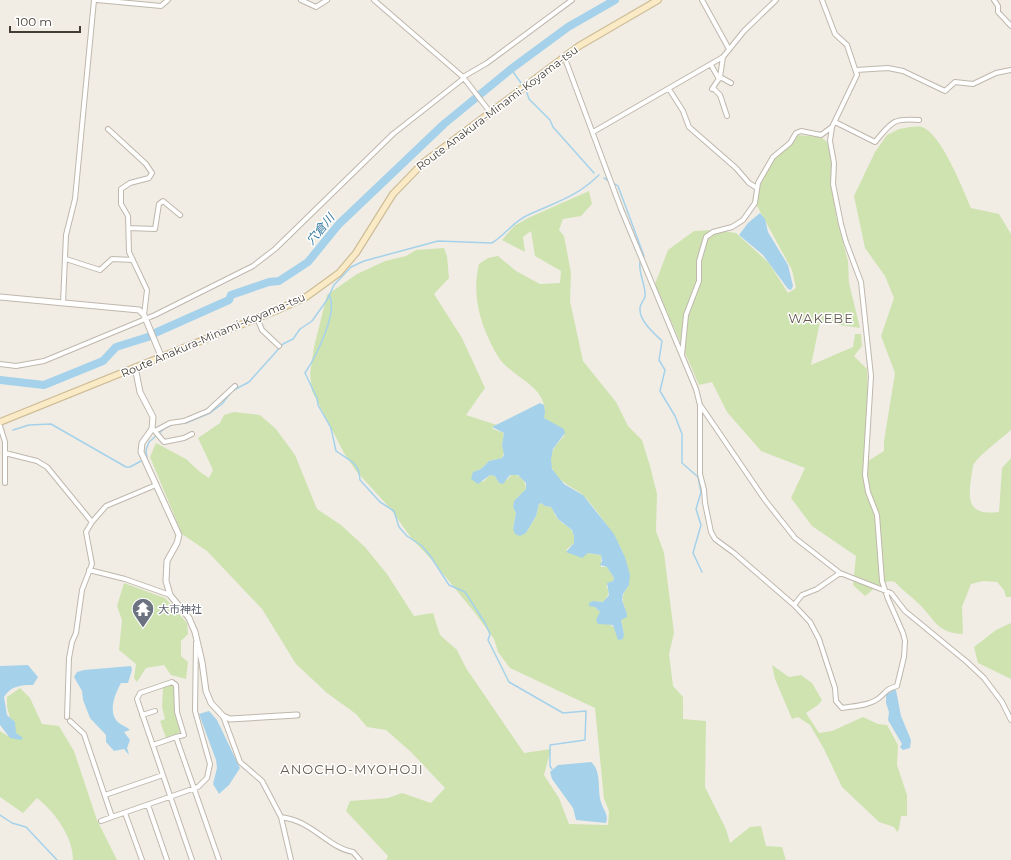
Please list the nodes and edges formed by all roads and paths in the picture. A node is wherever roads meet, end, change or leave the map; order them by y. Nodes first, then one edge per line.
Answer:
1 (94, 0) edge
2 (97, 0) edge
3 (168, 0) edge
4 (301, 0) edge
5 (326, 0) edge
6 (374, 0) edge
7 (572, 0) edge
8 (658, 0) edge
9 (702, 0) edge
10 (776, 0) edge
11 (822, 0) edge
12 (994, 0) edge
13 (1011, 26) edge
14 (729, 49) junction
15 (564, 56) junction
16 (723, 58) junction
17 (711, 65) junction
18 (856, 70) junction
19 (1011, 70) edge
20 (464, 78) junction
21 (720, 78) junction
22 (731, 83) dead end
23 (670, 89) junction
24 (489, 110) junction
25 (727, 116) dead end
26 (919, 120) dead end
27 (835, 122) junction
28 (832, 127) junction
29 (108, 129) dead end
30 (593, 132) junction
31 (757, 188) junction
32 (180, 215) dead end
33 (129, 228) junction
34 (66, 259) junction
35 (133, 260) junction
36 (0, 296) edge
37 (63, 303) junction
38 (145, 318) junction
39 (257, 318) junction
40 (279, 346) dead end
41 (160, 354) junction
42 (682, 356) junction
43 (0, 364) edge
44 (135, 367) junction
45 (235, 386) dead end
46 (700, 404) junction
47 (0, 422) edge
48 (2, 430) edge
49 (156, 432) junction
50 (192, 434) dead end
51 (5, 453) junction
52 (5, 482) dead end
53 (156, 485) junction
54 (92, 522) junction
55 (89, 570) junction
56 (840, 573) junction
57 (884, 590) junction
58 (170, 595) junction
59 (794, 605) junction
60 (196, 638) junction
61 (155, 711) dead end
62 (142, 715) junction
63 (297, 715) dead end
64 (223, 716) junction
65 (66, 717) dead end
66 (1011, 720) edge
67 (70, 721) dead end
68 (176, 737) junction
69 (152, 745) junction
70 (163, 775) junction
71 (194, 789) junction
72 (105, 795) junction
73 (170, 797) junction
74 (148, 805) junction
75 (125, 812) junction
76 (112, 817) junction
77 (280, 817) junction
78 (101, 821) dead end
79 (142, 860) edge
80 (167, 860) edge
81 (192, 860) edge
82 (219, 860) edge
83 (291, 860) edge
84 (360, 860) edge

1 - 34 street
2 - 3 street
4 - 5 street
6 - 20 street
7 - 20 street
8 - 15 main road, Route Anakura-Minami-Koyama-tsu
9 - 14 street
10 - 14 street
11 - 18 street
12 - 13 street
14 - 16 street
15 - 24 main road, Route Anakura-Minami-Koyama-tsu
15 - 30 street
16 - 17 street
16 - 21 street
17 - 21 street
17 - 23 street
18 - 19 street
18 - 27 street
20 - 24 street
20 - 38 street
21 - 22 street
21 - 25 street
23 - 30 street
23 - 31 street
24 - 39 main road, Route Anakura-Minami-Koyama-tsu
26 - 27 street
27 - 28 street
28 - 31 street
28 - 57 street
29 - 33 street
30 - 42 street
31 - 42 street
32 - 33 street
33 - 35 street
34 - 35 street
34 - 37 street
35 - 38 street
36 - 37 street
37 - 38 street
38 - 41 street
38 - 43 street
39 - 40 street
39 - 41 main road, Route Anakura-Minami-Koyama-tsu
41 - 44 main road, Route Anakura-Minami-Koyama-tsu
42 - 46 street
44 - 47 main road, Route Anakura-Minami-Koyama-tsu
44 - 49 street
45 - 49 street
46 - 56 street
46 - 59 street
48 - 51 street
49 - 50 street
49 - 53 street
51 - 52 street
51 - 54 street
53 - 54 street
53 - 58 street
54 - 55 street
55 - 58 street
55 - 65 street
56 - 57 street
56 - 59 street
57 - 59 street
57 - 66 street
58 - 60 street
60 - 64 street
60 - 71 street
61 - 62 street
62 - 68 street
62 - 69 street
63 - 64 street
64 - 77 street
67 - 72 street
68 - 69 street
68 - 71 street
69 - 70 street
70 - 72 street
70 - 73 street
71 - 73 street
71 - 82 street
72 - 76 street
73 - 74 street
73 - 81 street
74 - 75 street
74 - 80 street
75 - 76 street
75 - 79 street
76 - 78 street
77 - 83 street
77 - 84 street

